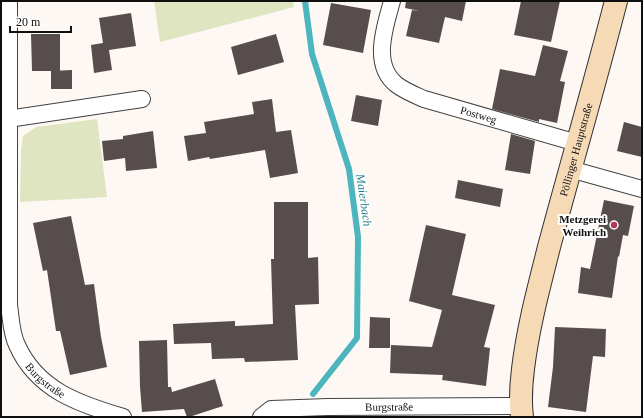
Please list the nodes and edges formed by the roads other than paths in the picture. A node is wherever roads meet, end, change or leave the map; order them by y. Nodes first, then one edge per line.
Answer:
1 (9, 1) edge
2 (392, 1) edge
3 (616, 1) edge
4 (142, 99) dead end
5 (8, 119) junction
6 (577, 144) junction
7 (570, 169) junction
8 (642, 189) edge
9 (5, 305) edge
10 (521, 412) edge
11 (123, 417) edge
12 (261, 417) edge

1 - 5 street, Burgstraße
2 - 6 street, Postweg
3 - 6 street, Pöllinger Hauptstraße
4 - 5 street
5 - 9 street, Burgstraße
6 - 7 street, Pöllinger Hauptstraße
7 - 8 street
7 - 10 street, Pöllinger Hauptstraße
9 - 11 street, Burgstraße
10 - 12 street, Burgstraße

